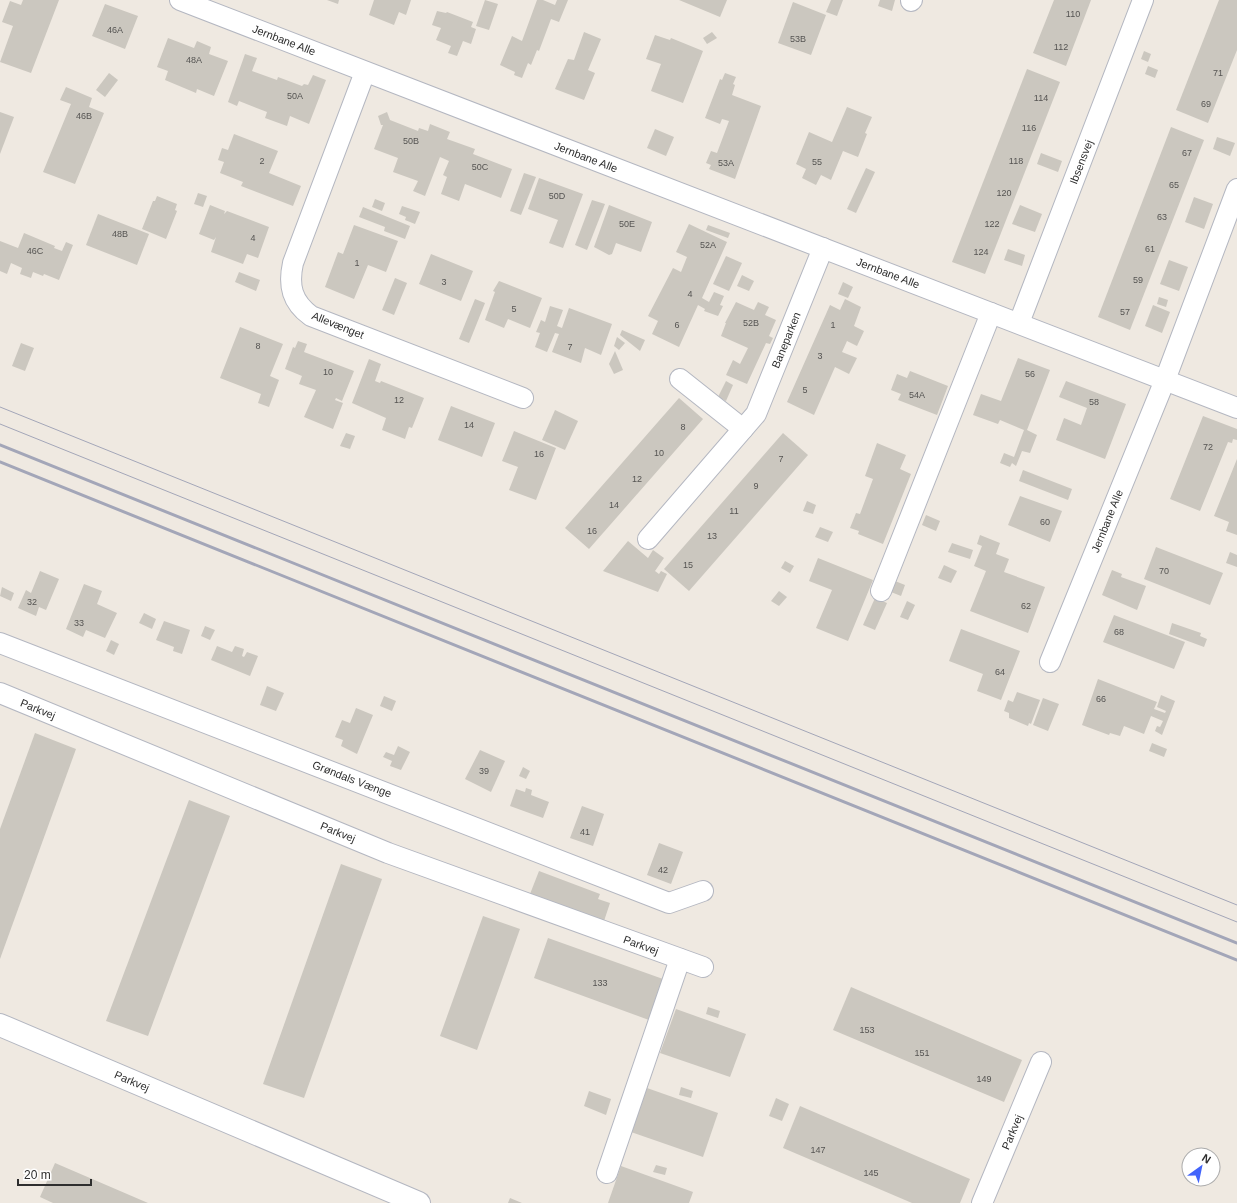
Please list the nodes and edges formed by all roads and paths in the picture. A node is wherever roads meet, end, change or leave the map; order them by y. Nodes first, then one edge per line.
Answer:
1 (180, 0) edge
2 (1143, 0) edge
3 (366, 72) junction
4 (1237, 189) edge
5 (824, 248) junction
6 (991, 313) junction
7 (1019, 324) junction
8 (680, 379) dead end
9 (1165, 380) junction
10 (522, 398) dead end
11 (1237, 408) edge
12 (743, 429) junction
13 (648, 539) dead end
14 (882, 591) dead end
15 (0, 643) edge
16 (1050, 662) dead end
17 (0, 693) edge
18 (704, 891) dead end
19 (680, 959) junction
20 (703, 967) dead end
21 (0, 1025) edge
22 (1041, 1062) dead end
23 (606, 1173) dead end
24 (420, 1203) edge
25 (982, 1203) edge

1 - 3 street, Jernbane Alle
2 - 7 street, Ibsensvej
3 - 5 street, Jernbane Alle
3 - 10 street, Allevænget
4 - 9 street, Jernbane Alle
5 - 6 street, Jernbane Alle
5 - 12 street, Baneparken
6 - 7 street, Jernbane Alle
6 - 14 street
7 - 9 street, Jernbane Alle
8 - 12 street
9 - 11 street, Jernbane Alle
9 - 16 street, Jernbane Alle
12 - 13 street, Baneparken
15 - 18 street, Grøndals Vænge
17 - 19 street, Parkvej
19 - 20 street, Parkvej
19 - 23 street
21 - 24 street, Parkvej
22 - 25 street, Parkvej

